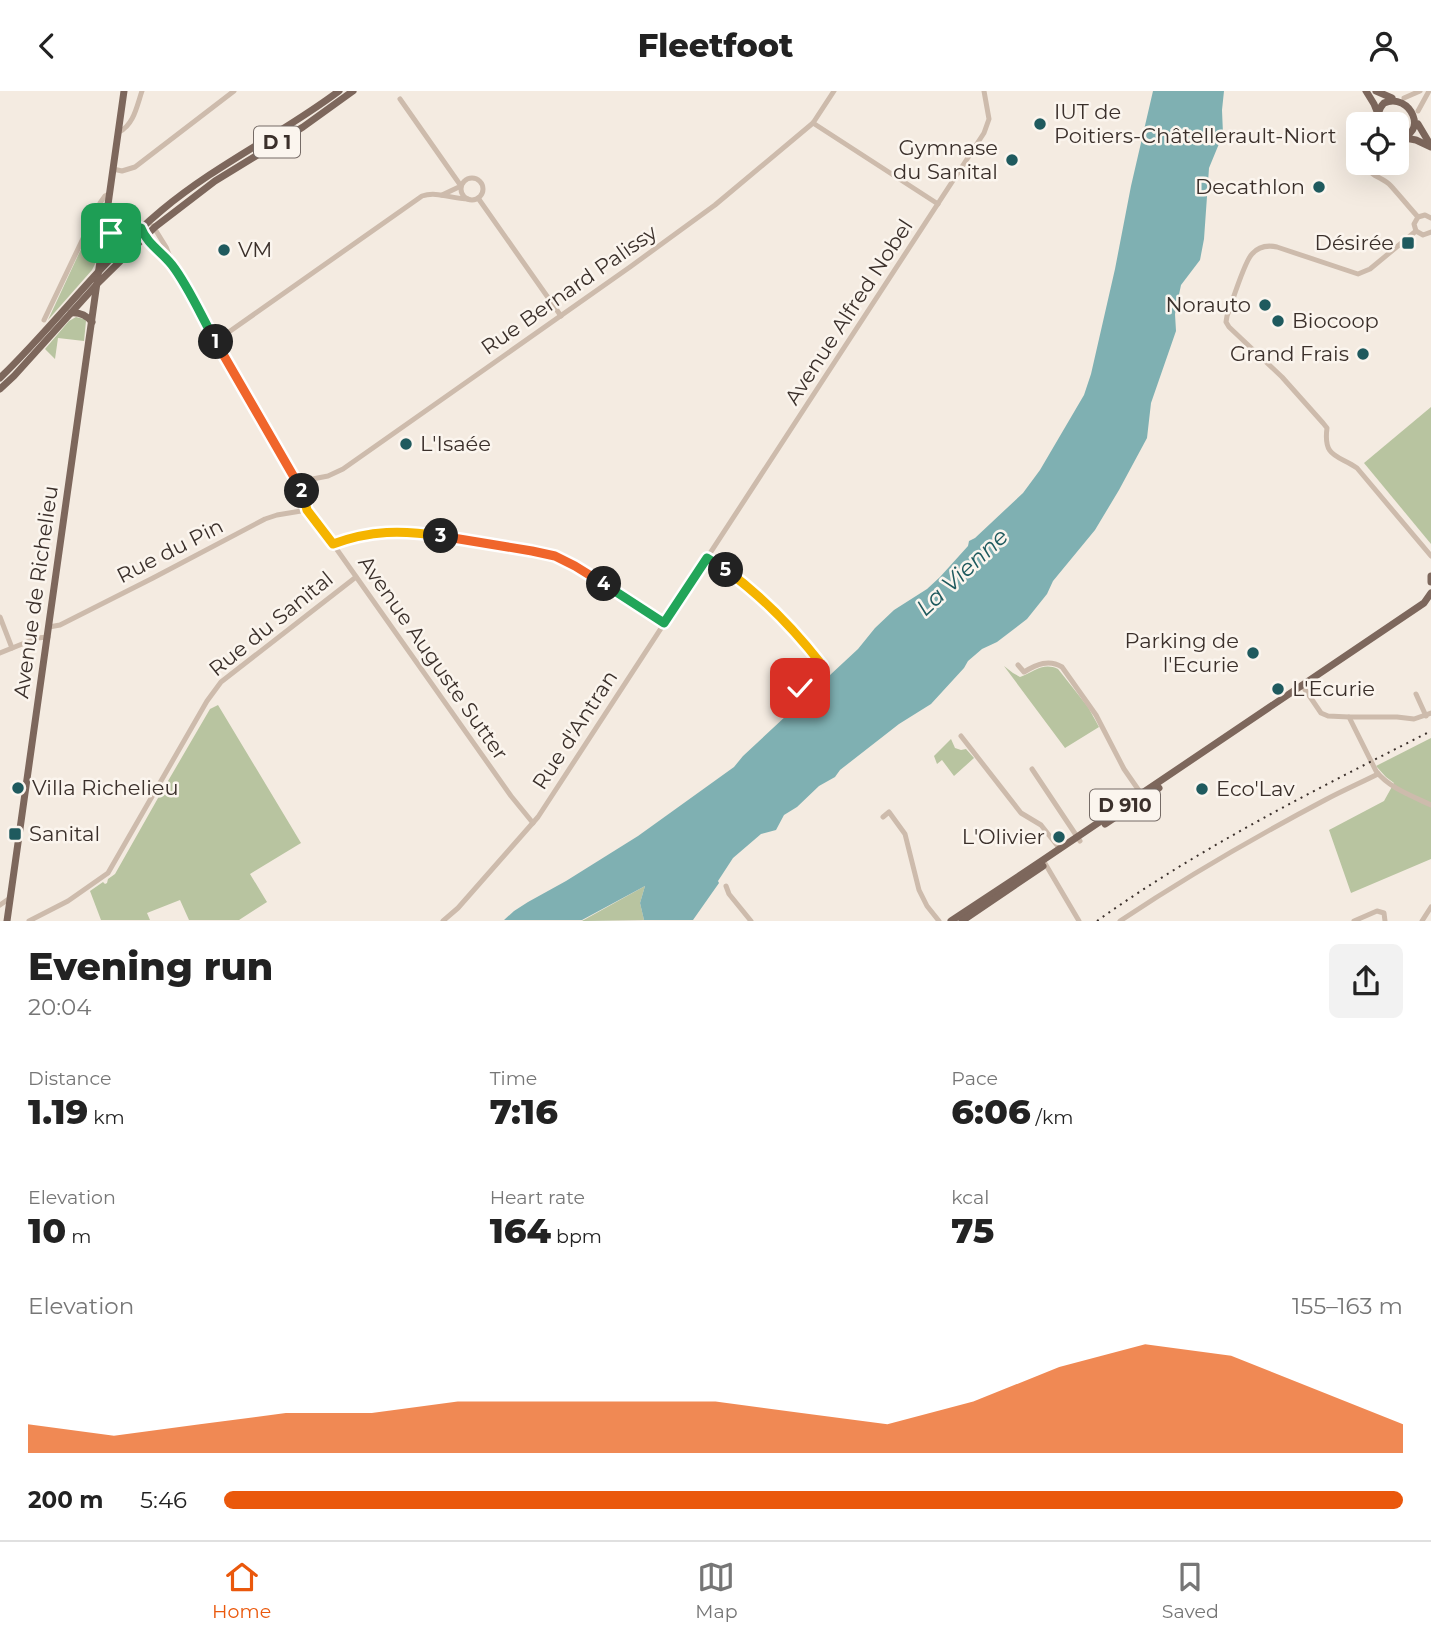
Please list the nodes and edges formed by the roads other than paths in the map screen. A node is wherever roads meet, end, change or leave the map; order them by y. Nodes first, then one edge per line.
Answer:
1 (124, 91) edge
2 (142, 91) edge
3 (234, 91) edge
4 (339, 91) edge
5 (354, 91) edge
6 (834, 91) edge
7 (984, 91) edge
8 (1366, 91) edge
9 (1376, 91) edge
10 (1419, 91) edge
11 (1429, 91) edge
12 (1393, 98) junction
13 (1404, 98) junction
14 (400, 99) dead end
15 (1418, 111) junction
16 (1377, 112) edge
17 (1379, 112) edge
18 (813, 123) junction
19 (1418, 124) junction
20 (119, 132) junction
21 (1409, 135) edge
22 (1409, 139) edge
23 (1431, 146) edge
24 (113, 169) junction
25 (1373, 175) edge
26 (461, 187) junction
27 (109, 194) junction
28 (442, 195) junction
29 (478, 198) junction
30 (468, 199) junction
31 (938, 204) junction
32 (1418, 218) junction
33 (1431, 218) edge
34 (148, 222) junction
35 (155, 227) junction
36 (88, 228) junction
37 (141, 228) junction
38 (105, 229) junction
39 (1416, 231) junction
40 (1431, 233) edge
41 (133, 236) junction
42 (144, 237) junction
43 (174, 267) junction
44 (100, 268) junction
45 (98, 283) junction
46 (71, 313) junction
47 (561, 316) junction
48 (44, 320) dead end
49 (92, 321) junction
50 (216, 341) junction
51 (0, 378) edge
52 (0, 389) edge
53 (298, 482) junction
54 (307, 510) junction
55 (333, 544) junction
56 (716, 544) joint
57 (1431, 556) edge
58 (707, 558) junction
59 (1431, 576) edge
60 (356, 577) junction
61 (1431, 582) edge
62 (1431, 593) edge
63 (1431, 602) edge
64 (0, 617) edge
65 (664, 623) junction
66 (49, 627) junction
67 (48, 637) junction
68 (12, 648) junction
69 (0, 653) edge
70 (1018, 665) dead end
71 (1301, 689) junction
72 (796, 694) dead end
73 (1416, 694) dead end
74 (1429, 714) edge
75 (1349, 717) junction
76 (961, 736) dead end
77 (1032, 768) dead end
78 (1378, 774) junction
79 (1142, 796) junction
80 (1431, 805) edge
81 (883, 817) dead end
82 (533, 823) junction
83 (1079, 839) junction
84 (1060, 849) junction
85 (1044, 862) junction
86 (726, 886) dead end
87 (10, 898) junction
88 (0, 905) edge
89 (1431, 907) edge
90 (7, 921) edge
91 (29, 921) edge
92 (443, 921) edge
93 (751, 921) edge
94 (939, 921) edge
95 (951, 921) edge
96 (962, 921) edge
97 (1079, 921) edge
98 (1120, 921) edge
99 (1354, 921) edge
100 (1385, 921) edge
101 (1422, 921) edge

1 - 20 main road, Avenue de Richelieu
2 - 20 street
3 - 24 street
4 - 34 main road, D 1
5 - 35 main road, D 1
6 - 18 street, Rue Bernard Palissy
7 - 31 street, Avenue Alfred Nobel
8 - 16 main road
9 - 12 main road
10 - 13 street
11 - 15 street
12 - 13 main road
12 - 17 main road
13 - 15 main road
14 - 26 street
15 - 19 main road
18 - 31 street
18 - 47 street, Rue Bernard Palissy
19 - 21 main road
19 - 23 main road
20 - 24 main road, Avenue de Richelieu
22 - 23 main road
24 - 27 main road, Avenue de Richelieu
25 - 32 street
26 - 28 street
26 - 29 street
26 - 30 street
27 - 36 street
27 - 38 main road, Avenue de Richelieu
28 - 30 street
28 - 50 street
29 - 30 street
29 - 47 street
31 - 56 street, Avenue Alfred Nobel
32 - 33 street
32 - 39 street
34 - 35 street
34 - 37 main road, D 1
35 - 42 main road, D 1
35 - 43 street
36 - 38 street
36 - 48 street
37 - 41 main road, D 1
37 - 42 street
38 - 41 main road
38 - 44 main road, Avenue de Richelieu
39 - 40 street
39 - 57 street
41 - 44 main road, D 1
42 - 43 street
42 - 45 main road, D 1
43 - 50 street, Avenue Auguste Sutter
44 - 45 main road, Avenue de Richelieu
44 - 51 main road, D 1
45 - 46 main road, D 1
45 - 49 main road, Avenue de Richelieu
46 - 49 main road
46 - 52 main road, D 1
47 - 53 street, Rue Bernard Palissy
49 - 66 main road, Avenue de Richelieu
50 - 53 street, Avenue Auguste Sutter
53 - 54 street, Avenue Auguste Sutter
54 - 55 street, Avenue Auguste Sutter
54 - 66 street, Rue du Pin
55 - 60 street, Avenue Auguste Sutter
55 - 65 street
56 - 58 street, Rue d'Antran
58 - 65 street, Rue d'Antran
58 - 72 street
59 - 61 main road
60 - 82 street, Avenue Auguste Sutter
60 - 91 street, Rue du Sanital
62 - 71 main road, D 910
63 - 71 main road, D 910
64 - 68 street
65 - 82 street, Rue d'Antran
66 - 67 main road, Avenue de Richelieu
67 - 68 street
67 - 87 main road, Avenue de Richelieu
68 - 69 street
70 - 79 street
71 - 75 street
71 - 79 main road, D 910
73 - 74 street
74 - 75 street
75 - 78 street
76 - 84 street
77 - 83 street
78 - 80 street
78 - 98 street
79 - 83 main road, D 910
81 - 94 street
82 - 92 street, Rue d'Antran
83 - 84 main road, D 910
83 - 85 main road, D 910
84 - 85 main road, D 910
85 - 95 main road, D 910
85 - 96 main road, D 910
85 - 97 street
86 - 93 street
87 - 88 street
87 - 90 main road, Avenue de Richelieu
89 - 101 street
99 - 100 street

